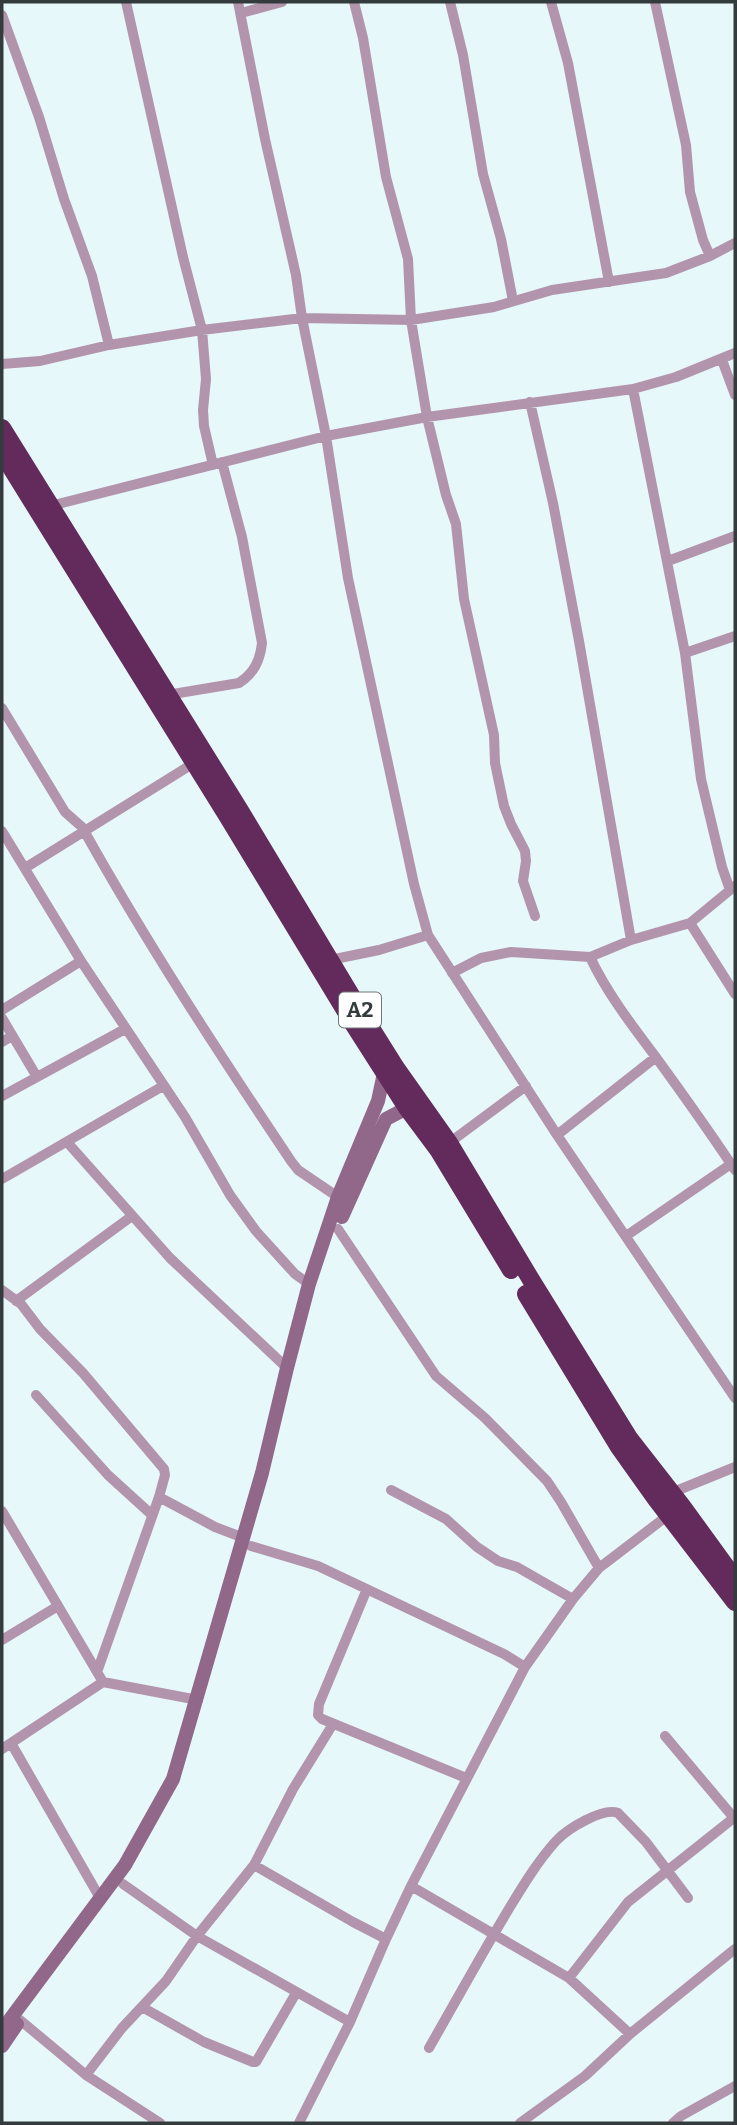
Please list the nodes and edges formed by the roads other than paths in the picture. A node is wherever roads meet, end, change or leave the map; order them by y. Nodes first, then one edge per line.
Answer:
1 (126, 2) edge
2 (238, 2) edge
3 (282, 2) edge
4 (354, 2) edge
5 (450, 2) edge
6 (551, 2) edge
7 (655, 2) edge
8 (241, 13) junction
9 (2, 15) edge
10 (735, 243) edge
11 (710, 256) junction
12 (609, 282) junction
13 (513, 301) junction
14 (302, 318) junction
15 (411, 320) junction
16 (202, 330) junction
17 (109, 345) junction
18 (735, 353) edge
19 (722, 360) junction
20 (2, 364) edge
21 (634, 389) junction
22 (735, 395) edge
23 (530, 402) junction
24 (427, 417) junction
25 (2, 428) edge
26 (326, 436) junction
27 (2, 453) edge
28 (217, 464) junction
29 (50, 506) junction
30 (735, 536) edge
31 (668, 561) junction
32 (735, 635) edge
33 (685, 653) junction
34 (167, 695) junction
35 (2, 708) edge
36 (194, 763) junction
37 (83, 830) junction
38 (2, 831) edge
39 (25, 868) junction
40 (732, 888) edge
41 (535, 916) dead end
42 (690, 923) junction
43 (428, 935) junction
44 (631, 940) junction
45 (590, 957) junction
46 (330, 960) junction
47 (80, 961) junction
48 (452, 973) junction
49 (735, 993) edge
50 (2, 1010) edge
51 (2, 1018) edge
52 (125, 1029) junction
53 (12, 1036) junction
54 (2, 1042) edge
55 (656, 1057) junction
56 (384, 1073) junction
57 (37, 1077) junction
58 (163, 1086) junction
59 (526, 1086) junction
60 (2, 1096) edge
61 (407, 1108) junction
62 (556, 1135) junction
63 (67, 1142) junction
64 (449, 1143) junction
65 (733, 1167) edge
66 (2, 1179) edge
67 (338, 1198) junction
68 (132, 1216) junction
69 (491, 1224) junction
70 (338, 1229) junction
71 (626, 1236) junction
72 (309, 1284) junction
73 (2, 1290) edge
74 (16, 1301) junction
75 (287, 1368) junction
76 (36, 1395) dead end
77 (735, 1398) edge
78 (735, 1467) edge
79 (391, 1490) dead end
80 (159, 1497) junction
81 (673, 1505) junction
82 (2, 1511) edge
83 (152, 1516) junction
84 (248, 1542) junction
85 (599, 1568) junction
86 (735, 1579) edge
87 (367, 1589) junction
88 (573, 1599) junction
89 (735, 1602) edge
90 (58, 1606) junction
91 (2, 1640) edge
92 (525, 1667) junction
93 (97, 1672) junction
94 (103, 1682) junction
95 (198, 1700) junction
96 (333, 1724) junction
97 (665, 1736) dead end
98 (6, 1746) edge
99 (466, 1778) junction
100 (735, 1818) edge
101 (254, 1865) junction
102 (667, 1871) junction
103 (122, 1884) junction
104 (411, 1886) junction
105 (100, 1898) junction
106 (688, 1898) dead end
107 (494, 1934) junction
108 (197, 1936) junction
109 (386, 1938) junction
110 (735, 1949) edge
111 (569, 1978) junction
112 (296, 1993) junction
113 (142, 2007) junction
114 (20, 2020) junction
115 (350, 2022) junction
116 (2, 2030) edge
117 (630, 2034) junction
118 (2, 2046) edge
119 (429, 2048) dead end
120 (86, 2075) junction
121 (735, 2085) edge
122 (679, 2121) edge
123 (160, 2123) edge
124 (299, 2123) edge
125 (520, 2123) edge

1 - 16 street
2 - 8 street
3 - 8 street
4 - 15 street
5 - 13 street
6 - 12 street
7 - 11 street
8 - 14 street
9 - 17 street
10 - 11 street
11 - 12 street
12 - 13 street
13 - 15 street
14 - 15 street
14 - 16 street
14 - 26 street
15 - 24 street
16 - 17 street
16 - 28 street
17 - 20 street
18 - 19 street
19 - 21 street
19 - 22 street
21 - 23 street
21 - 31 street
23 - 24 street
23 - 44 street
24 - 26 street
24 - 41 street
25 - 29 highway, A2
26 - 28 street
26 - 43 street
27 - 36 highway, A2
28 - 29 street
28 - 34 street
29 - 34 highway, A2
30 - 31 street
31 - 33 street
32 - 33 street
33 - 40 street
34 - 46 highway, A2
35 - 37 street
36 - 37 street
36 - 56 highway, A2
37 - 39 street
37 - 67 street
38 - 39 street
39 - 47 street
40 - 42 street
42 - 44 street
42 - 49 street
43 - 46 street
43 - 48 street
44 - 45 street
45 - 48 street
45 - 55 street
46 - 64 highway, A2
47 - 50 street
47 - 52 street
48 - 59 street
51 - 53 street
52 - 57 street
52 - 58 street
53 - 54 street
53 - 57 street
55 - 62 street
55 - 65 street
56 - 61 highway, A2
56 - 67 street
57 - 60 street
58 - 63 street
58 - 72 street
59 - 62 street
59 - 64 street
61 - 69 highway, A2
61 - 70 street
62 - 71 street
63 - 66 street
63 - 68 street
64 - 69 highway, A2
65 - 71 street
67 - 72 street
68 - 74 street
68 - 75 street
69 - 81 highway, A2
70 - 84 street
70 - 85 street
71 - 77 street
72 - 75 street
73 - 74 street
74 - 80 street
75 - 84 street
76 - 83 street
78 - 81 street
79 - 88 street
80 - 83 street
80 - 84 street
81 - 85 street
81 - 86 highway, A2
81 - 89 highway, A2
82 - 90 street
83 - 93 street
84 - 87 street
84 - 95 street
84 - 103 street
85 - 88 street
87 - 92 street
87 - 96 street
88 - 92 street
90 - 91 street
90 - 93 street
92 - 99 street
93 - 94 street
94 - 95 street
94 - 98 street
95 - 105 street
96 - 99 street
96 - 101 street
97 - 100 street
98 - 105 street
99 - 104 street
100 - 102 street
101 - 108 street
101 - 109 street
102 - 106 street
102 - 107 street
102 - 111 street
103 - 108 street
103 - 114 street
104 - 107 street
104 - 109 street
105 - 116 street
107 - 111 street
107 - 119 street
108 - 112 street
108 - 113 street
109 - 115 street
110 - 117 street
111 - 117 street
112 - 113 street
112 - 115 street
113 - 120 street
114 - 118 street
114 - 120 street
115 - 124 street
117 - 125 street
120 - 123 street
121 - 122 street

